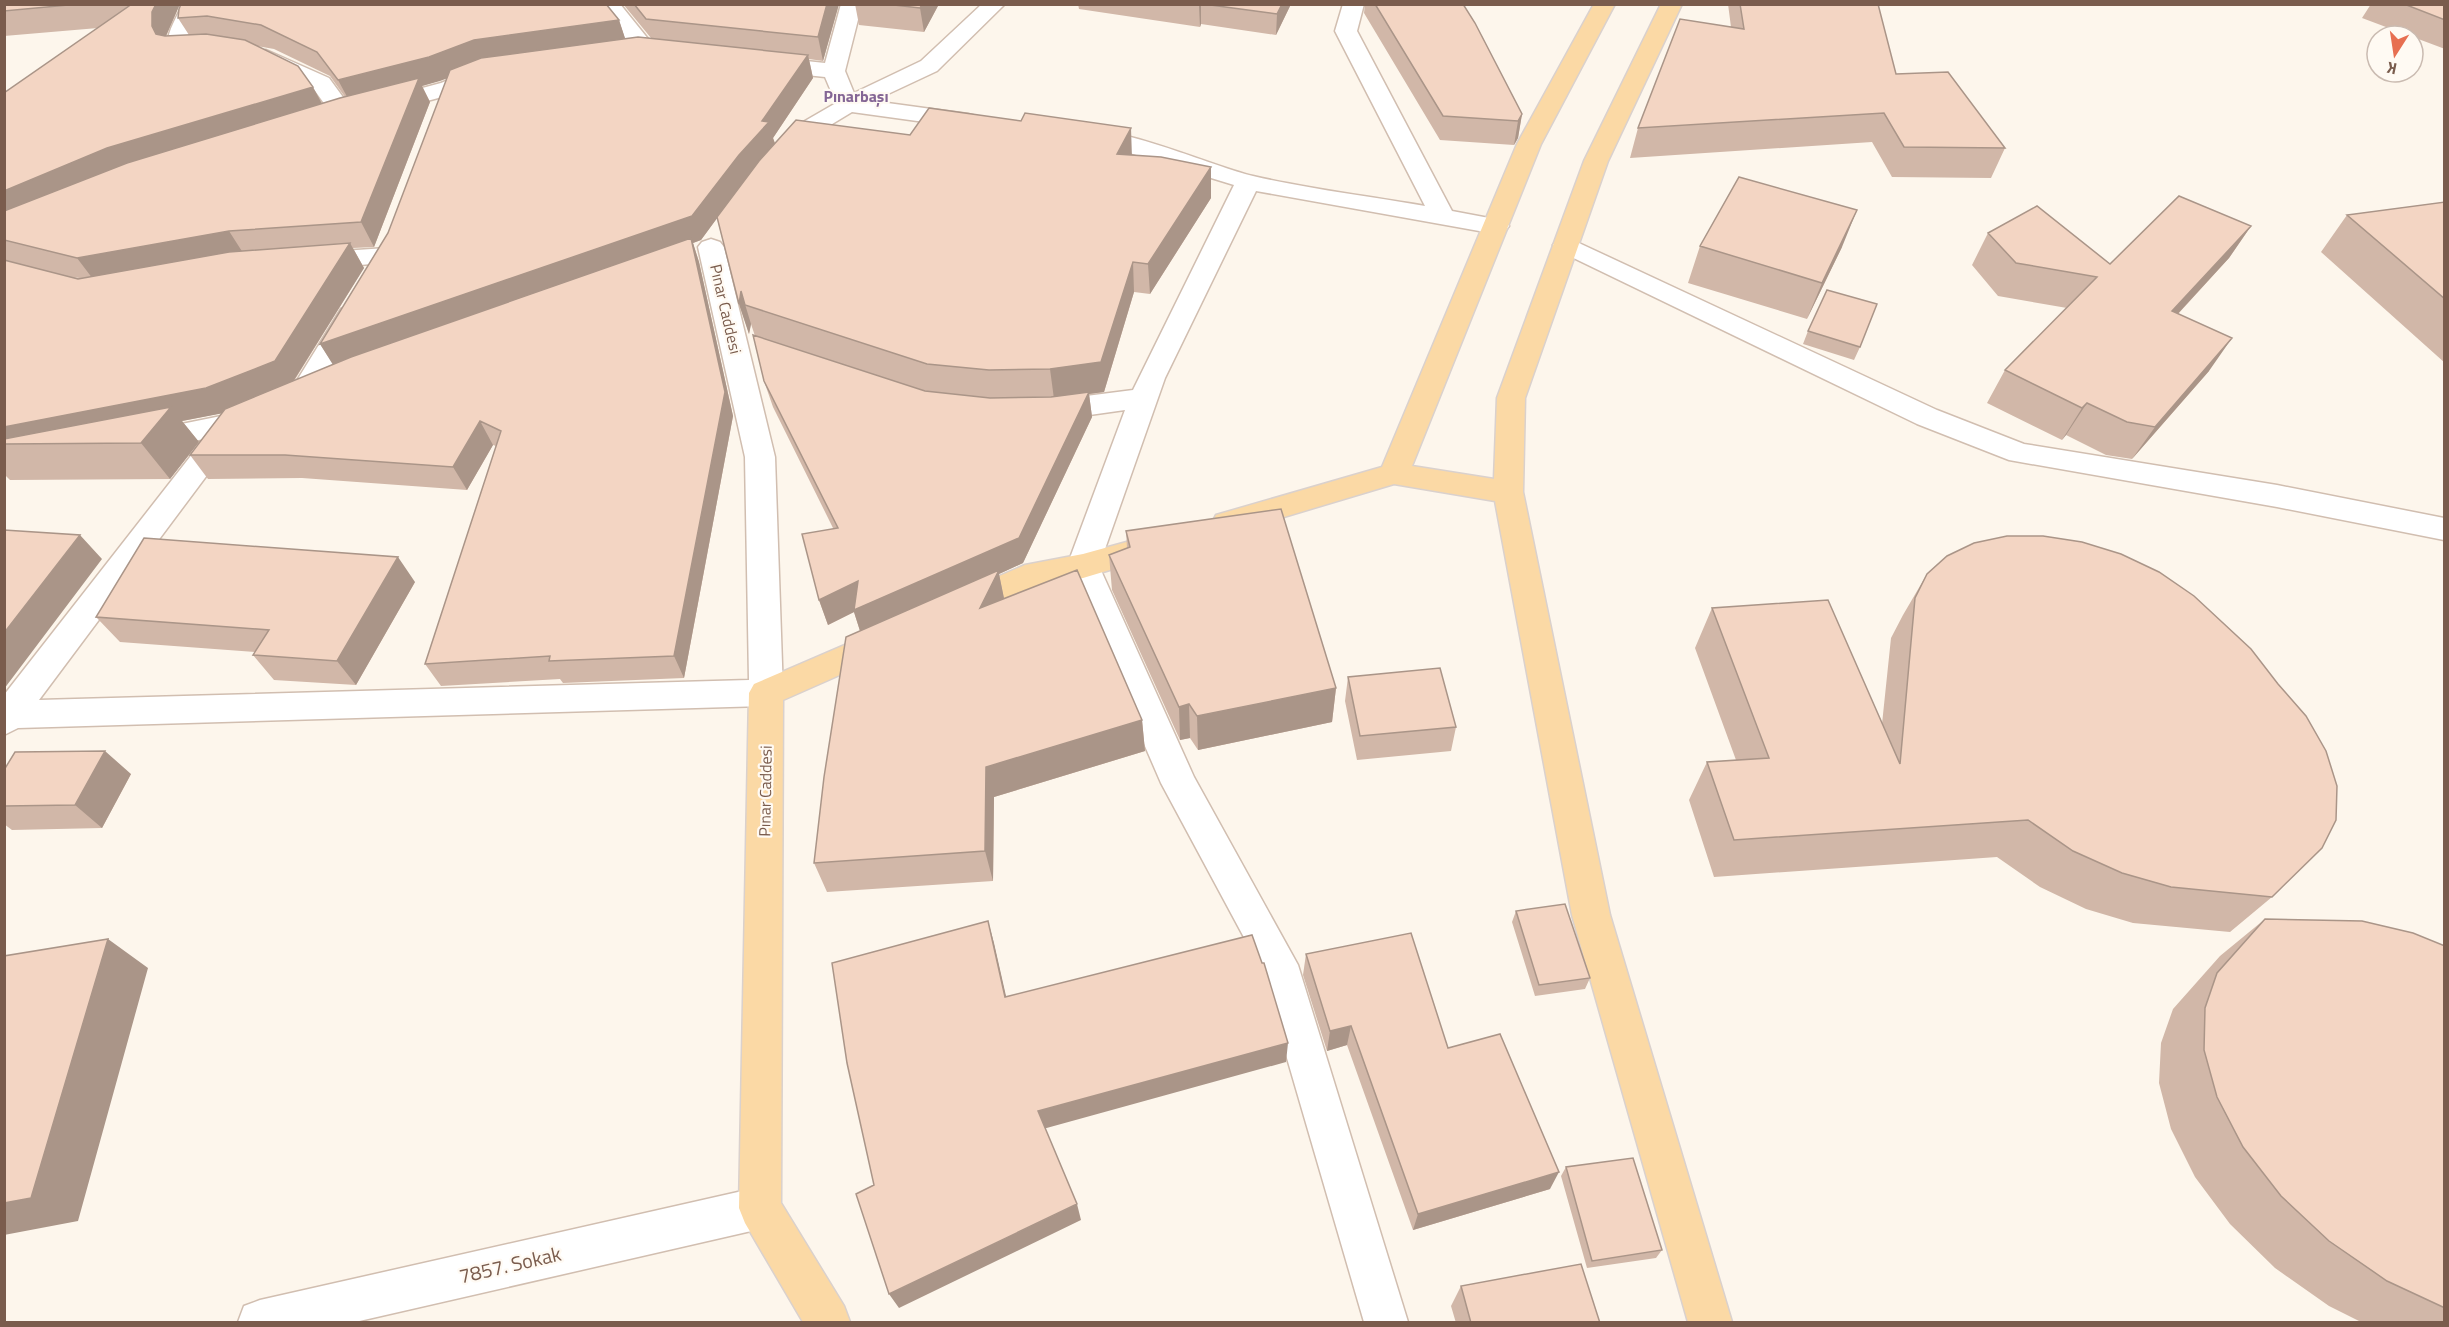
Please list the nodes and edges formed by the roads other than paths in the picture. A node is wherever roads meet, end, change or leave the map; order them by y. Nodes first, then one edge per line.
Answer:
1 (194, 4) edge
2 (608, 4) edge
3 (852, 4) edge
4 (995, 4) edge
5 (1354, 4) edge
6 (1605, 4) edge
7 (1672, 4) edge
8 (693, 56) edge
9 (752, 62) edge
10 (508, 69) edge
11 (834, 71) junction
12 (848, 105) junction
13 (987, 124) edge
14 (1067, 134) edge
15 (771, 170) edge
16 (1248, 182) junction
17 (1443, 217) junction
18 (1496, 226) junction
19 (708, 244) dead end
20 (1566, 245) junction
21 (292, 262) edge
22 (733, 340) junction
23 (766, 351) edge
24 (344, 377) edge
25 (302, 395) junction
26 (1143, 398) junction
27 (1024, 411) edge
28 (231, 424) junction
29 (126, 444) edge
30 (1394, 474) junction
31 (1508, 492) junction
32 (2445, 529) edge
33 (1083, 566) junction
34 (939, 616) edge
35 (907, 631) edge
36 (766, 693) junction
37 (6, 717) edge
38 (760, 1208) junction
39 (260, 1323) edge
40 (828, 1323) edge
41 (1386, 1323) edge
42 (1710, 1323) edge

1 - 10 street
2 - 8 street
3 - 11 street
4 - 12 street
5 - 17 street
6 - 18 main road
7 - 20 main road
9 - 11 street
11 - 12 street
12 - 13 street
12 - 15 street
14 - 16 street
16 - 17 street
16 - 26 street
17 - 18 street
18 - 30 main road
19 - 22 street, Pınar Caddesi
20 - 31 main road
20 - 32 street
21 - 25 street
22 - 23 street
22 - 36 street, Pınar Caddesi
24 - 25 street
25 - 28 street
26 - 27 street
26 - 33 street
28 - 29 street
28 - 37 street
30 - 31 main road
30 - 33 main road
31 - 42 main road
33 - 34 main road
33 - 41 street
35 - 36 main road
36 - 37 street
36 - 38 main road, Pınar Caddesi
38 - 39 street, 7857. Sokak
38 - 40 main road

